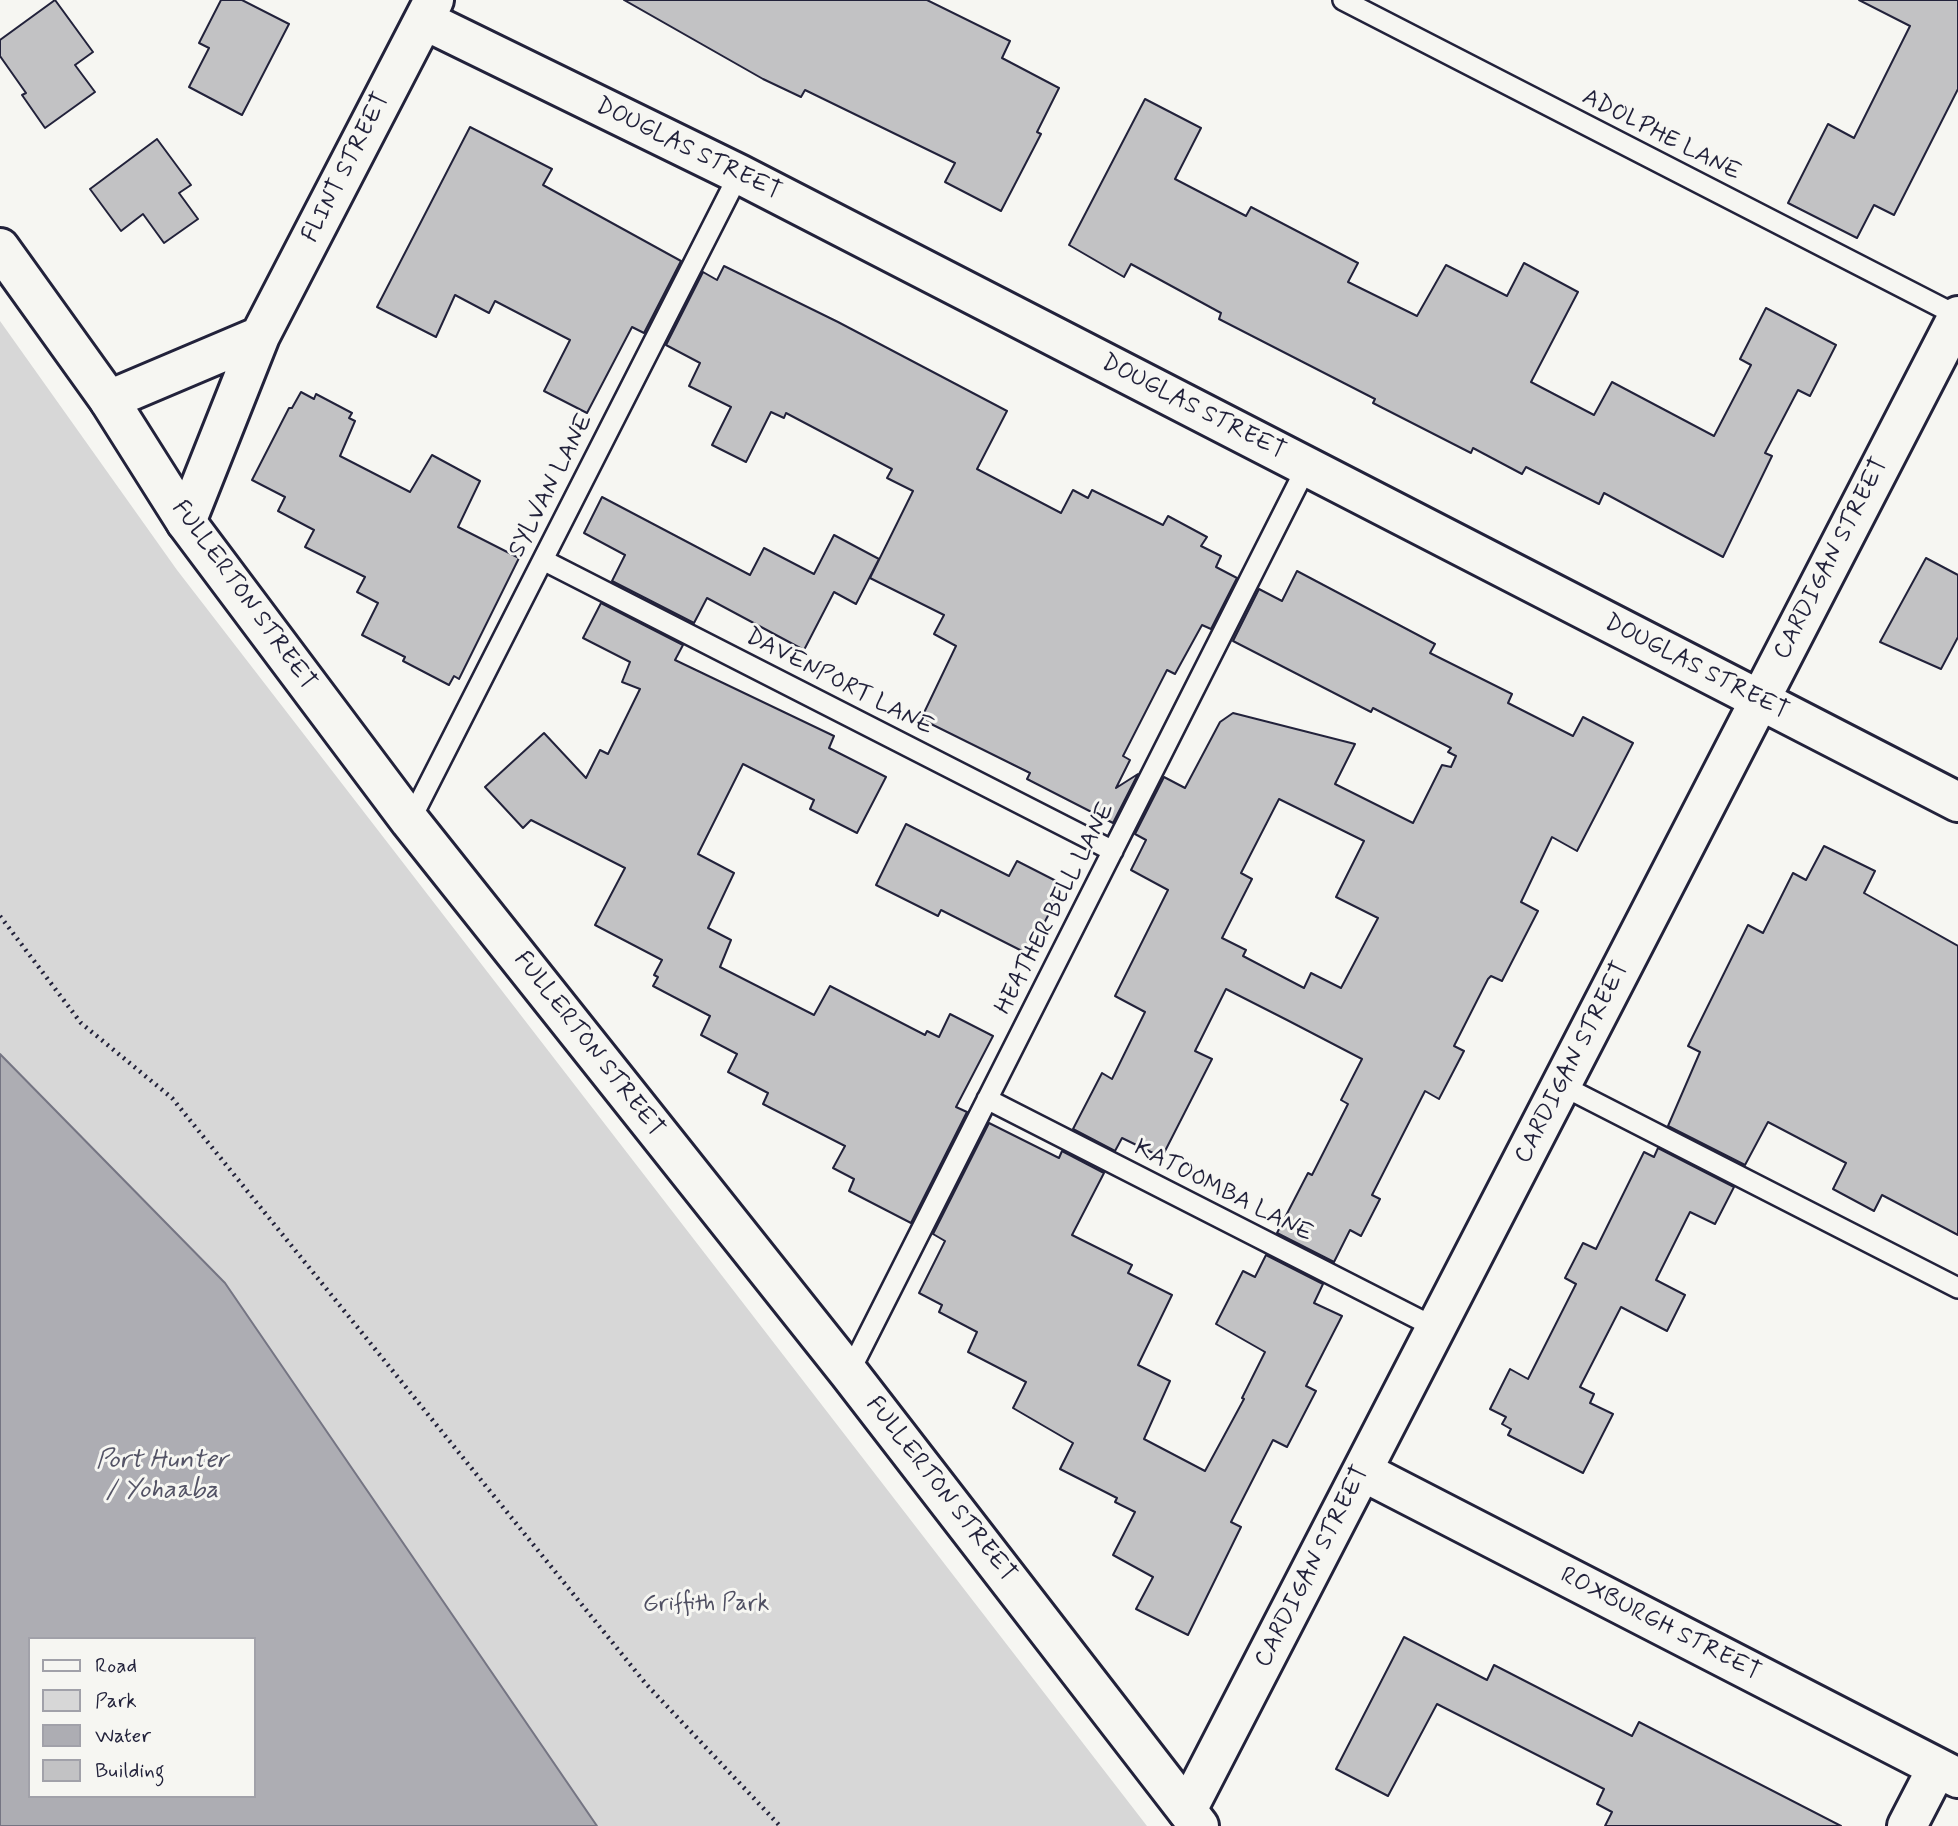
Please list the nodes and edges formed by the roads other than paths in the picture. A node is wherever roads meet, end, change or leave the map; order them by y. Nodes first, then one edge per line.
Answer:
1 (1343, 0) edge
2 (429, 10) edge
3 (739, 174) junction
4 (0, 248) edge
5 (1958, 316) edge
6 (260, 336) junction
7 (109, 400) junction
8 (1307, 466) junction
9 (186, 522) junction
10 (542, 559) junction
11 (1759, 701) junction
12 (1958, 802) edge
13 (410, 821) junction
14 (1113, 851) junction
15 (1561, 1085) junction
16 (987, 1099) junction
17 (1958, 1288) edge
18 (1436, 1328) junction
19 (849, 1373) junction
20 (1362, 1471) junction
21 (1948, 1773) edge
22 (1193, 1818) edge
23 (1907, 1826) edge

1 - 5 lane, ADOLPHE LANE
2 - 3 street, DOUGLAS STREET
2 - 6 street, FLINT STREET
3 - 8 street, DOUGLAS STREET
3 - 10 lane, SYLVAN LANE
4 - 7 street, FULLERTON STREET
5 - 11 street, CARDIGAN STREET
6 - 7 street
6 - 9 street, FLINT STREET
7 - 9 street, FULLERTON STREET
8 - 11 street, DOUGLAS STREET
8 - 14 lane, HEATHER BELL LANE
9 - 13 street, FULLERTON STREET
10 - 13 lane, SYLVAN LANE
10 - 14 lane, DAVENPORT LANE
11 - 12 street, DOUGLAS STREET
11 - 15 street, CARDIGAN STREET
13 - 19 street, FULLERTON STREET
14 - 16 lane, HEATHER BELL LANE
15 - 17 lane
15 - 18 street, CARDIGAN STREET
16 - 18 lane, KATOOMBA LANE
16 - 19 lane, HEATHER BELL LANE
18 - 20 street, CARDIGAN STREET
19 - 22 street, FULLERTON STREET
20 - 21 street, ROXBURGH STREET
20 - 22 street, CARDIGAN STREET
21 - 23 street

